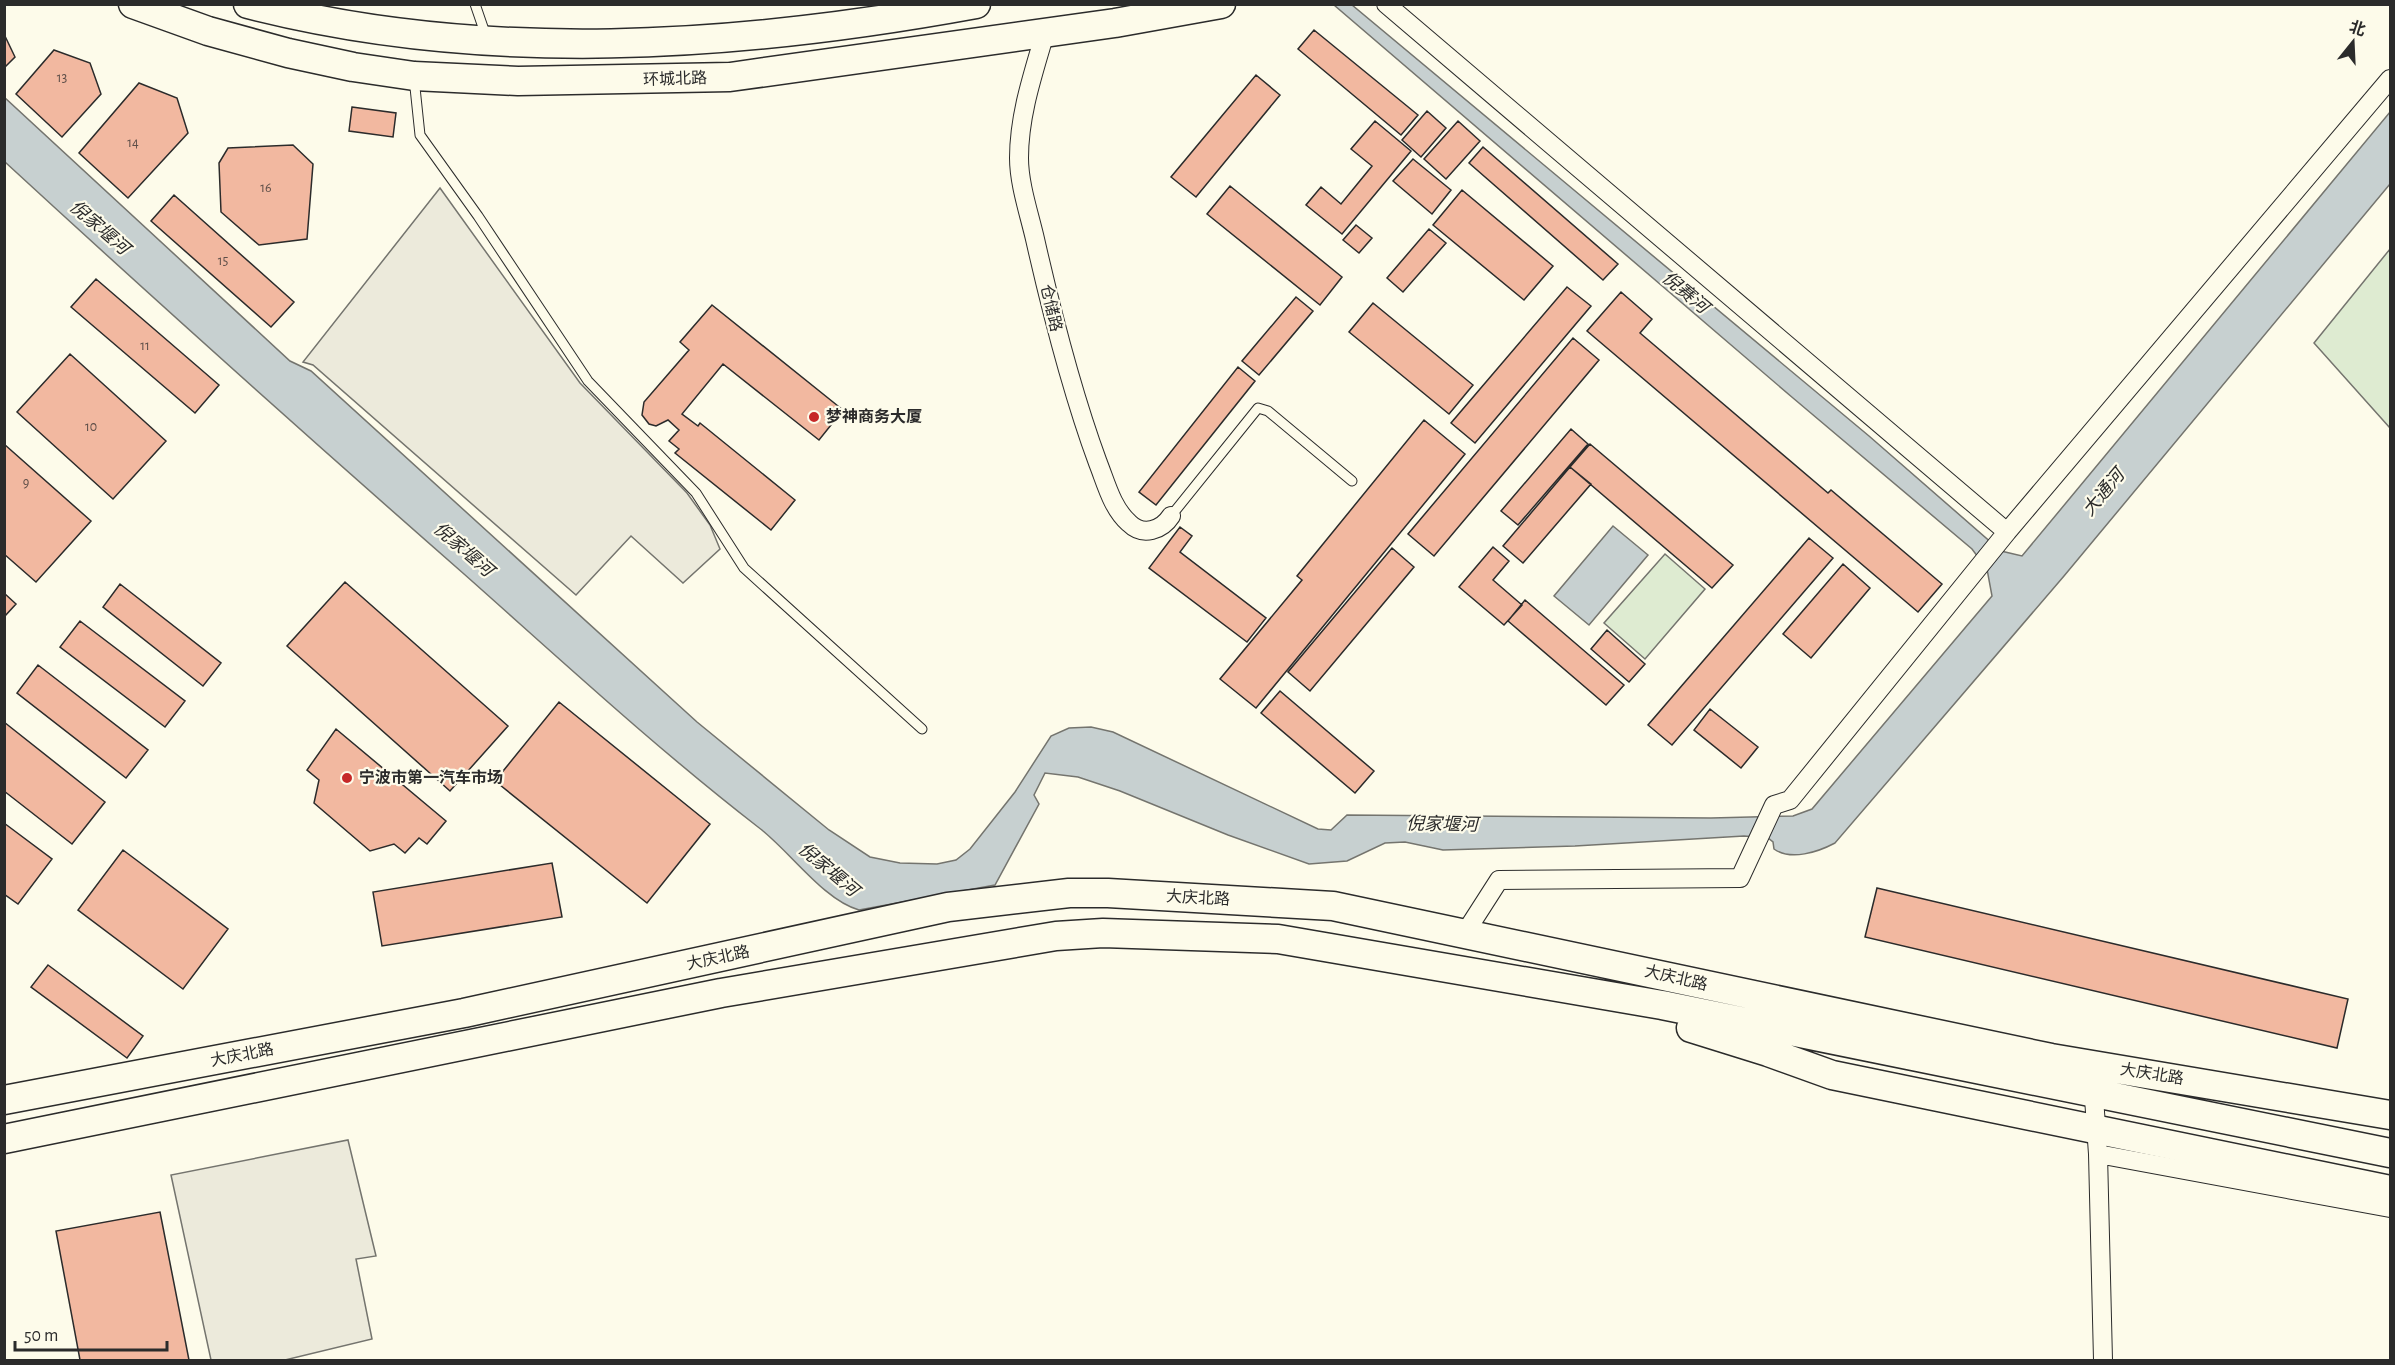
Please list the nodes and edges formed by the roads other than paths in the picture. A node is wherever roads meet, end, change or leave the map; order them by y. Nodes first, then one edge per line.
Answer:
1 (133, 4) edge
2 (248, 4) edge
3 (475, 4) edge
4 (976, 4) edge
5 (1221, 4) edge
6 (1386, 4) edge
7 (297, 10) edge
8 (1117, 14) edge
9 (1045, 33) junction
10 (488, 41) junction
11 (414, 76) junction
12 (2391, 79) edge
13 (1352, 481) dead end
14 (1171, 516) joint
15 (2007, 533) junction
16 (922, 729) dead end
17 (1465, 933) junction
18 (1662, 1005) junction
19 (2091, 1064) junction
20 (2093, 1092) junction
21 (4, 1100) edge
22 (2391, 1115) edge
23 (4, 1139) edge
24 (2097, 1142) junction
25 (2391, 1153) edge
26 (2391, 1190) edge
27 (2391, 1208) edge
28 (2103, 1360) edge

1 - 11 main road, 环城北路
2 - 7 main road
3 - 10 lane
4 - 10 main road
5 - 8 main road, 环城北路
6 - 15 street
7 - 10 main road
8 - 9 main road, 环城北路
9 - 11 main road, 环城北路
9 - 14 street, 仓储路
11 - 16 lane
12 - 15 street
13 - 14 lane
15 - 17 street
17 - 19 main road, 大庆北路
17 - 21 main road, 大庆北路
18 - 20 main road, 大庆北路
18 - 23 main road, 大庆北路
18 - 24 main road, 大庆北路
19 - 20 street
19 - 22 main road, 大庆北路
20 - 24 street
20 - 25 main road, 大庆北路
24 - 26 main road, 大庆北路
24 - 27 street
24 - 28 street

